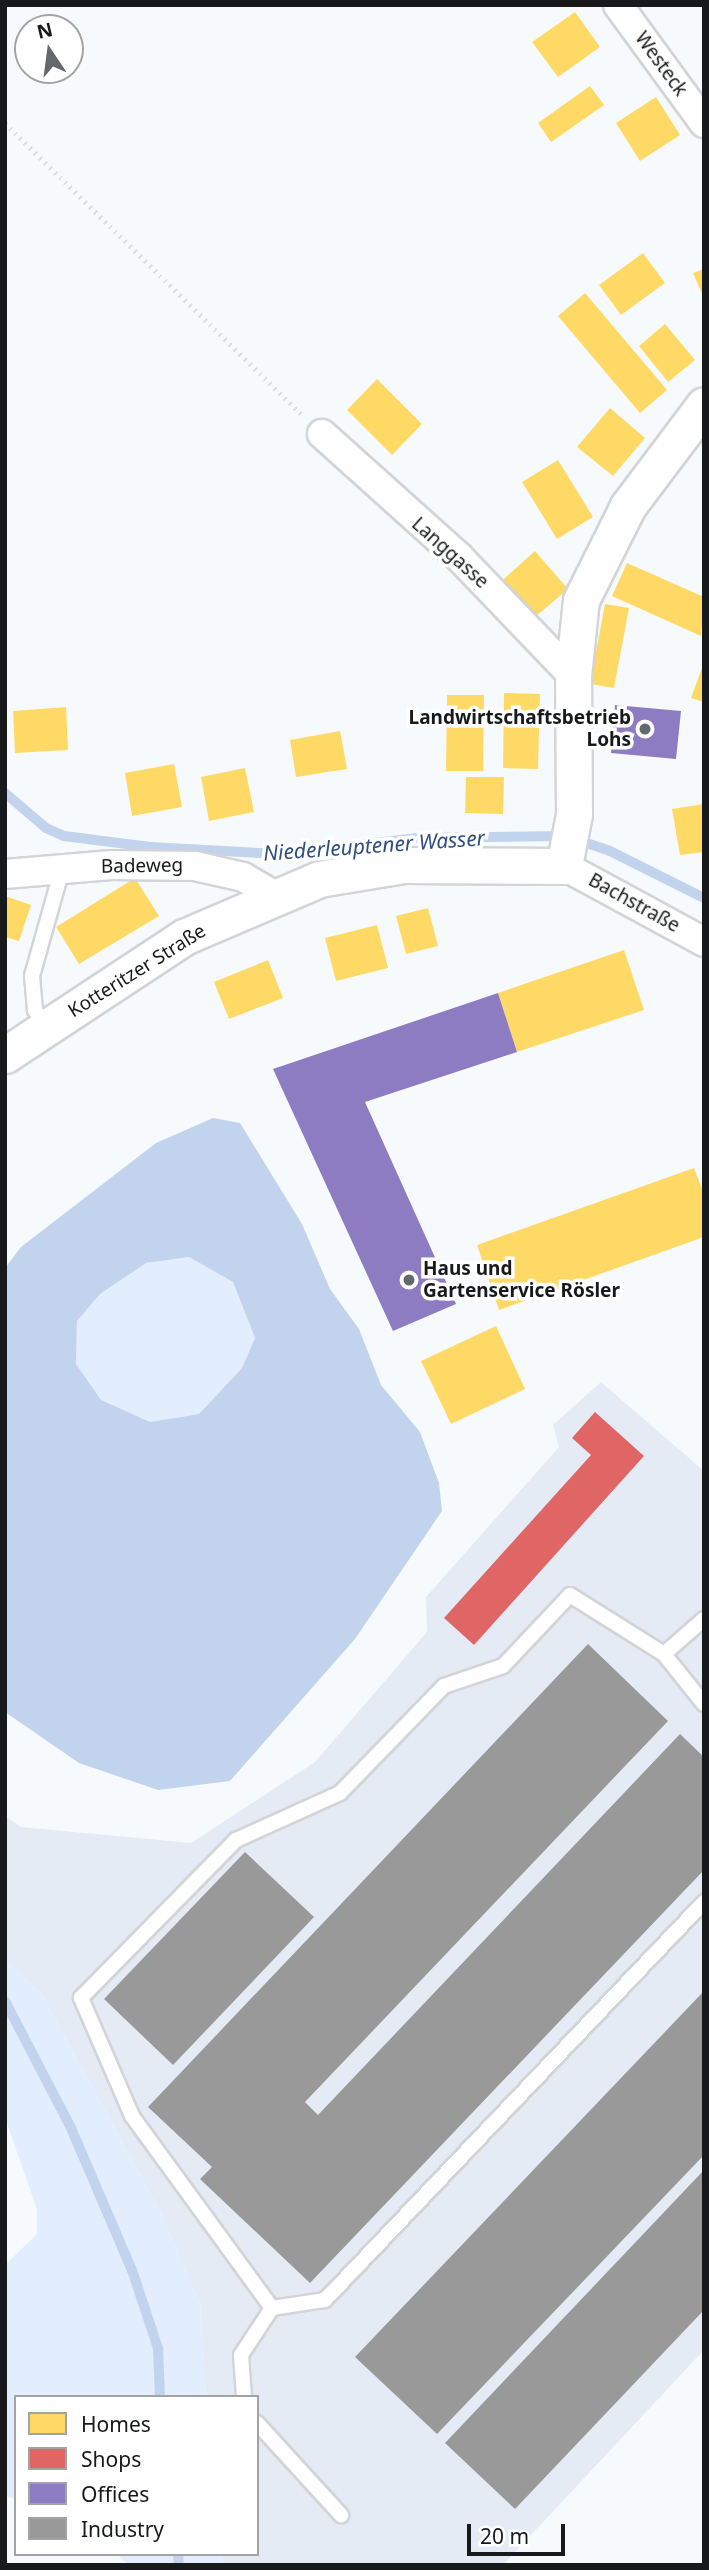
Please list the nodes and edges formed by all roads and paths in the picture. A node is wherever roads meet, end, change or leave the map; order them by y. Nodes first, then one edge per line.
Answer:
1 (618, 5) edge
2 (5, 123) edge
3 (704, 123) edge
4 (704, 405) edge
5 (322, 434) joint
6 (573, 676) junction
7 (567, 848) junction
8 (62, 869) junction
9 (5, 874) edge
10 (274, 895) junction
11 (704, 942) edge
12 (47, 1028) junction
13 (5, 1055) edge
14 (704, 1619) edge
15 (664, 1654) junction
16 (704, 1704) edge
17 (704, 1902) edge
18 (272, 2308) junction
19 (244, 2395) edge
20 (259, 2425) edge
21 (341, 2515) dead end

1 - 3 street, Westeck
2 - 5 path
4 - 6 street
5 - 6 street, Langgasse
6 - 7 street
7 - 10 street, Kotteritzer Straße
7 - 11 street, Bachstraße
8 - 9 street, Badeweg
8 - 10 street, Badeweg
8 - 12 lane
10 - 12 street, Kotteritzer Straße
12 - 13 street, Kotteritzer Straße
14 - 15 lane
15 - 16 lane
15 - 18 lane
17 - 18 lane
18 - 19 lane
20 - 21 lane

